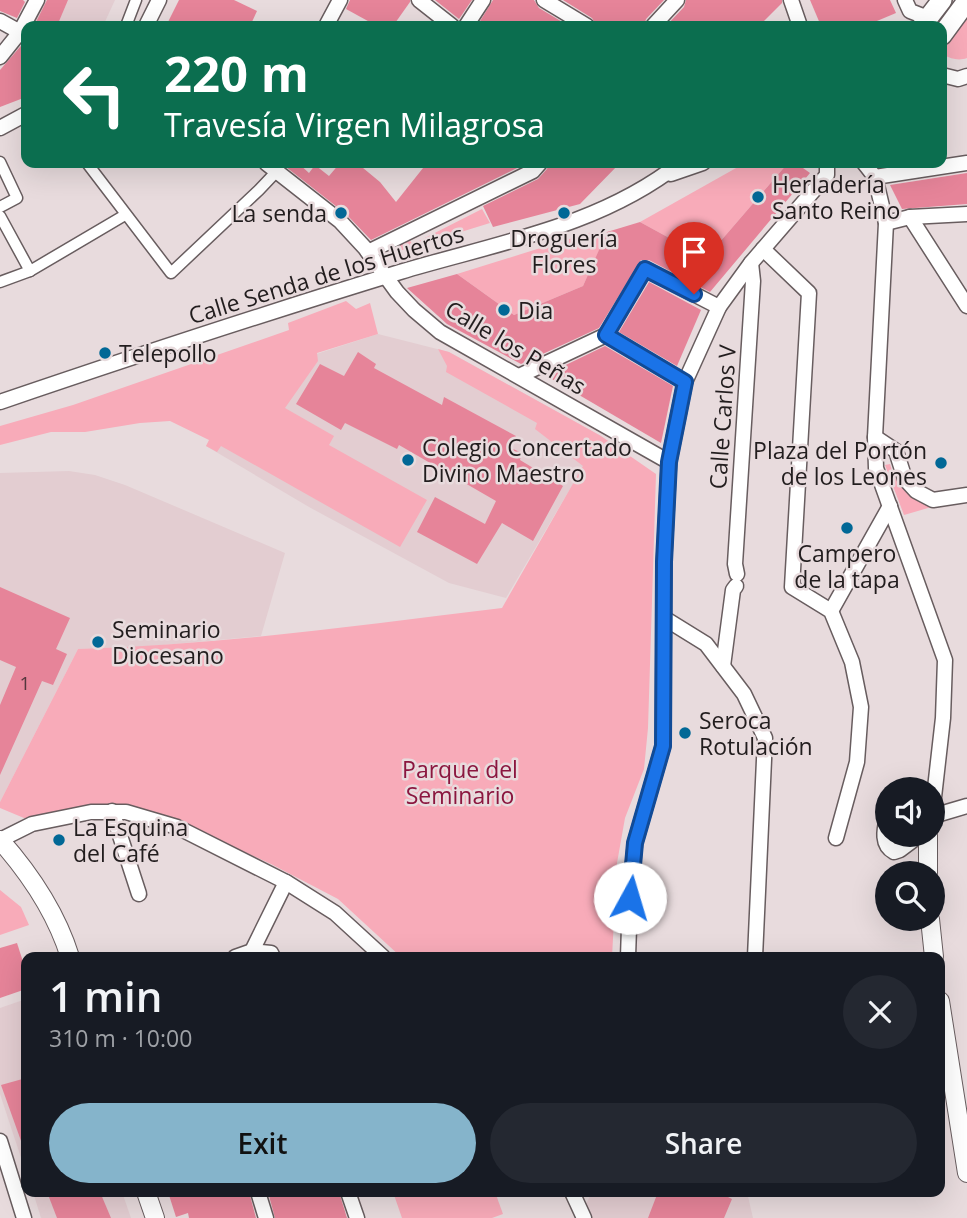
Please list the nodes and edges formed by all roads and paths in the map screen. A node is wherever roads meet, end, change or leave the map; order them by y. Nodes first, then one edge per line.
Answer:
1 (37, 0) edge
2 (136, 0) edge
3 (159, 0) edge
4 (340, 0) edge
5 (419, 0) edge
6 (483, 0) edge
7 (544, 0) edge
8 (677, 0) edge
9 (791, 0) edge
10 (905, 0) edge
11 (942, 0) edge
12 (967, 1) edge
13 (0, 21) edge
14 (26, 21) edge
15 (128, 21) edge
16 (148, 21) edge
17 (329, 21) edge
18 (446, 21) edge
19 (469, 21) edge
20 (574, 21) edge
21 (658, 21) edge
22 (798, 21) edge
23 (924, 21) edge
24 (926, 21) edge
25 (947, 28) edge
26 (20, 32) joint
27 (0, 57) edge
28 (947, 76) edge
29 (967, 76) edge
30 (21, 117) edge
31 (0, 128) edge
32 (0, 162) edge
33 (967, 163) edge
34 (947, 166) edge
35 (91, 168) edge
36 (271, 168) edge
37 (273, 168) edge
38 (536, 168) edge
39 (673, 168) edge
40 (689, 168) edge
41 (827, 168) edge
42 (868, 168) edge
43 (934, 168) edge
44 (875, 177) junction
45 (660, 178) junction
46 (0, 207) edge
47 (967, 214) edge
48 (125, 215) junction
49 (0, 216) edge
50 (910, 217) junction
51 (886, 223) junction
52 (763, 248) junction
53 (368, 252) junction
54 (751, 263) junction
55 (30, 271) junction
56 (386, 276) junction
57 (0, 282) edge
58 (967, 306) edge
59 (719, 307) junction
60 (606, 335) junction
61 (519, 376) junction
62 (685, 382) junction
63 (0, 402) edge
64 (875, 436) junction
65 (669, 462) junction
66 (967, 495) edge
67 (890, 506) junction
68 (831, 611) junction
69 (664, 618) junction
70 (723, 666) junction
71 (936, 777) edge
72 (967, 806) edge
73 (113, 811) junction
74 (945, 812) edge
75 (836, 838) dead end
76 (0, 840) edge
77 (887, 847) edge
78 (904, 847) edge
79 (286, 883) junction
80 (139, 894) dead end
81 (931, 931) edge
82 (252, 951) junction
83 (68, 952) edge
84 (249, 952) edge
85 (262, 952) edge
86 (378, 952) edge
87 (628, 952) edge
88 (755, 952) edge
89 (933, 952) edge
90 (945, 1033) edge
91 (0, 1141) edge
92 (967, 1172) edge
93 (148, 1197) edge
94 (260, 1197) edge
95 (350, 1197) edge
96 (575, 1197) edge
97 (576, 1197) edge
98 (24, 1218) edge
99 (155, 1218) edge
100 (266, 1218) edge
101 (357, 1218) edge
102 (573, 1218) edge
103 (584, 1218) edge

1 - 14 street
2 - 15 street
3 - 16 street
4 - 17 street
5 - 18 street
6 - 19 street
7 - 20 street
8 - 21 street
9 - 22 street
10 - 23 street
11 - 24 main road
12 - 25 main road
13 - 26 street
26 - 27 street
28 - 29 street
30 - 31 street
32 - 46 street
33 - 34 street
35 - 48 street
36 - 48 street
37 - 53 street, Calle los Peñas
38 - 53 street
39 - 45 street, Calle Senda de los Huertos
40 - 45 street, Calle Senda de los Huertos
41 - 52 street
42 - 44 street
43 - 44 street
44 - 51 street
45 - 56 street, Calle Senda de los Huertos
47 - 50 street
48 - 55 street
49 - 55 street
50 - 51 street
50 - 58 street
51 - 64 street
52 - 54 street
52 - 68 street
53 - 56 street, Calle los Peñas
54 - 59 street
54 - 70 street, Calle Carlos V
55 - 57 street
56 - 61 street, Calle los Peñas
56 - 63 street, Calle Senda de los Huertos
59 - 60 street
59 - 62 street
60 - 61 street
60 - 62 street
61 - 65 street, Calle los Peñas
62 - 65 street
64 - 66 street
64 - 67 street
65 - 69 street
67 - 68 street
67 - 71 street
68 - 75 street
69 - 70 street
69 - 87 street
70 - 88 street
72 - 74 street
73 - 76 street
73 - 79 street
73 - 80 street
76 - 83 street
77 - 78 street
79 - 82 street
79 - 86 street
81 - 89 street
82 - 84 street
82 - 85 street
90 - 92 street
91 - 98 street
93 - 99 street
94 - 100 street
95 - 101 street
96 - 102 street
97 - 103 street

